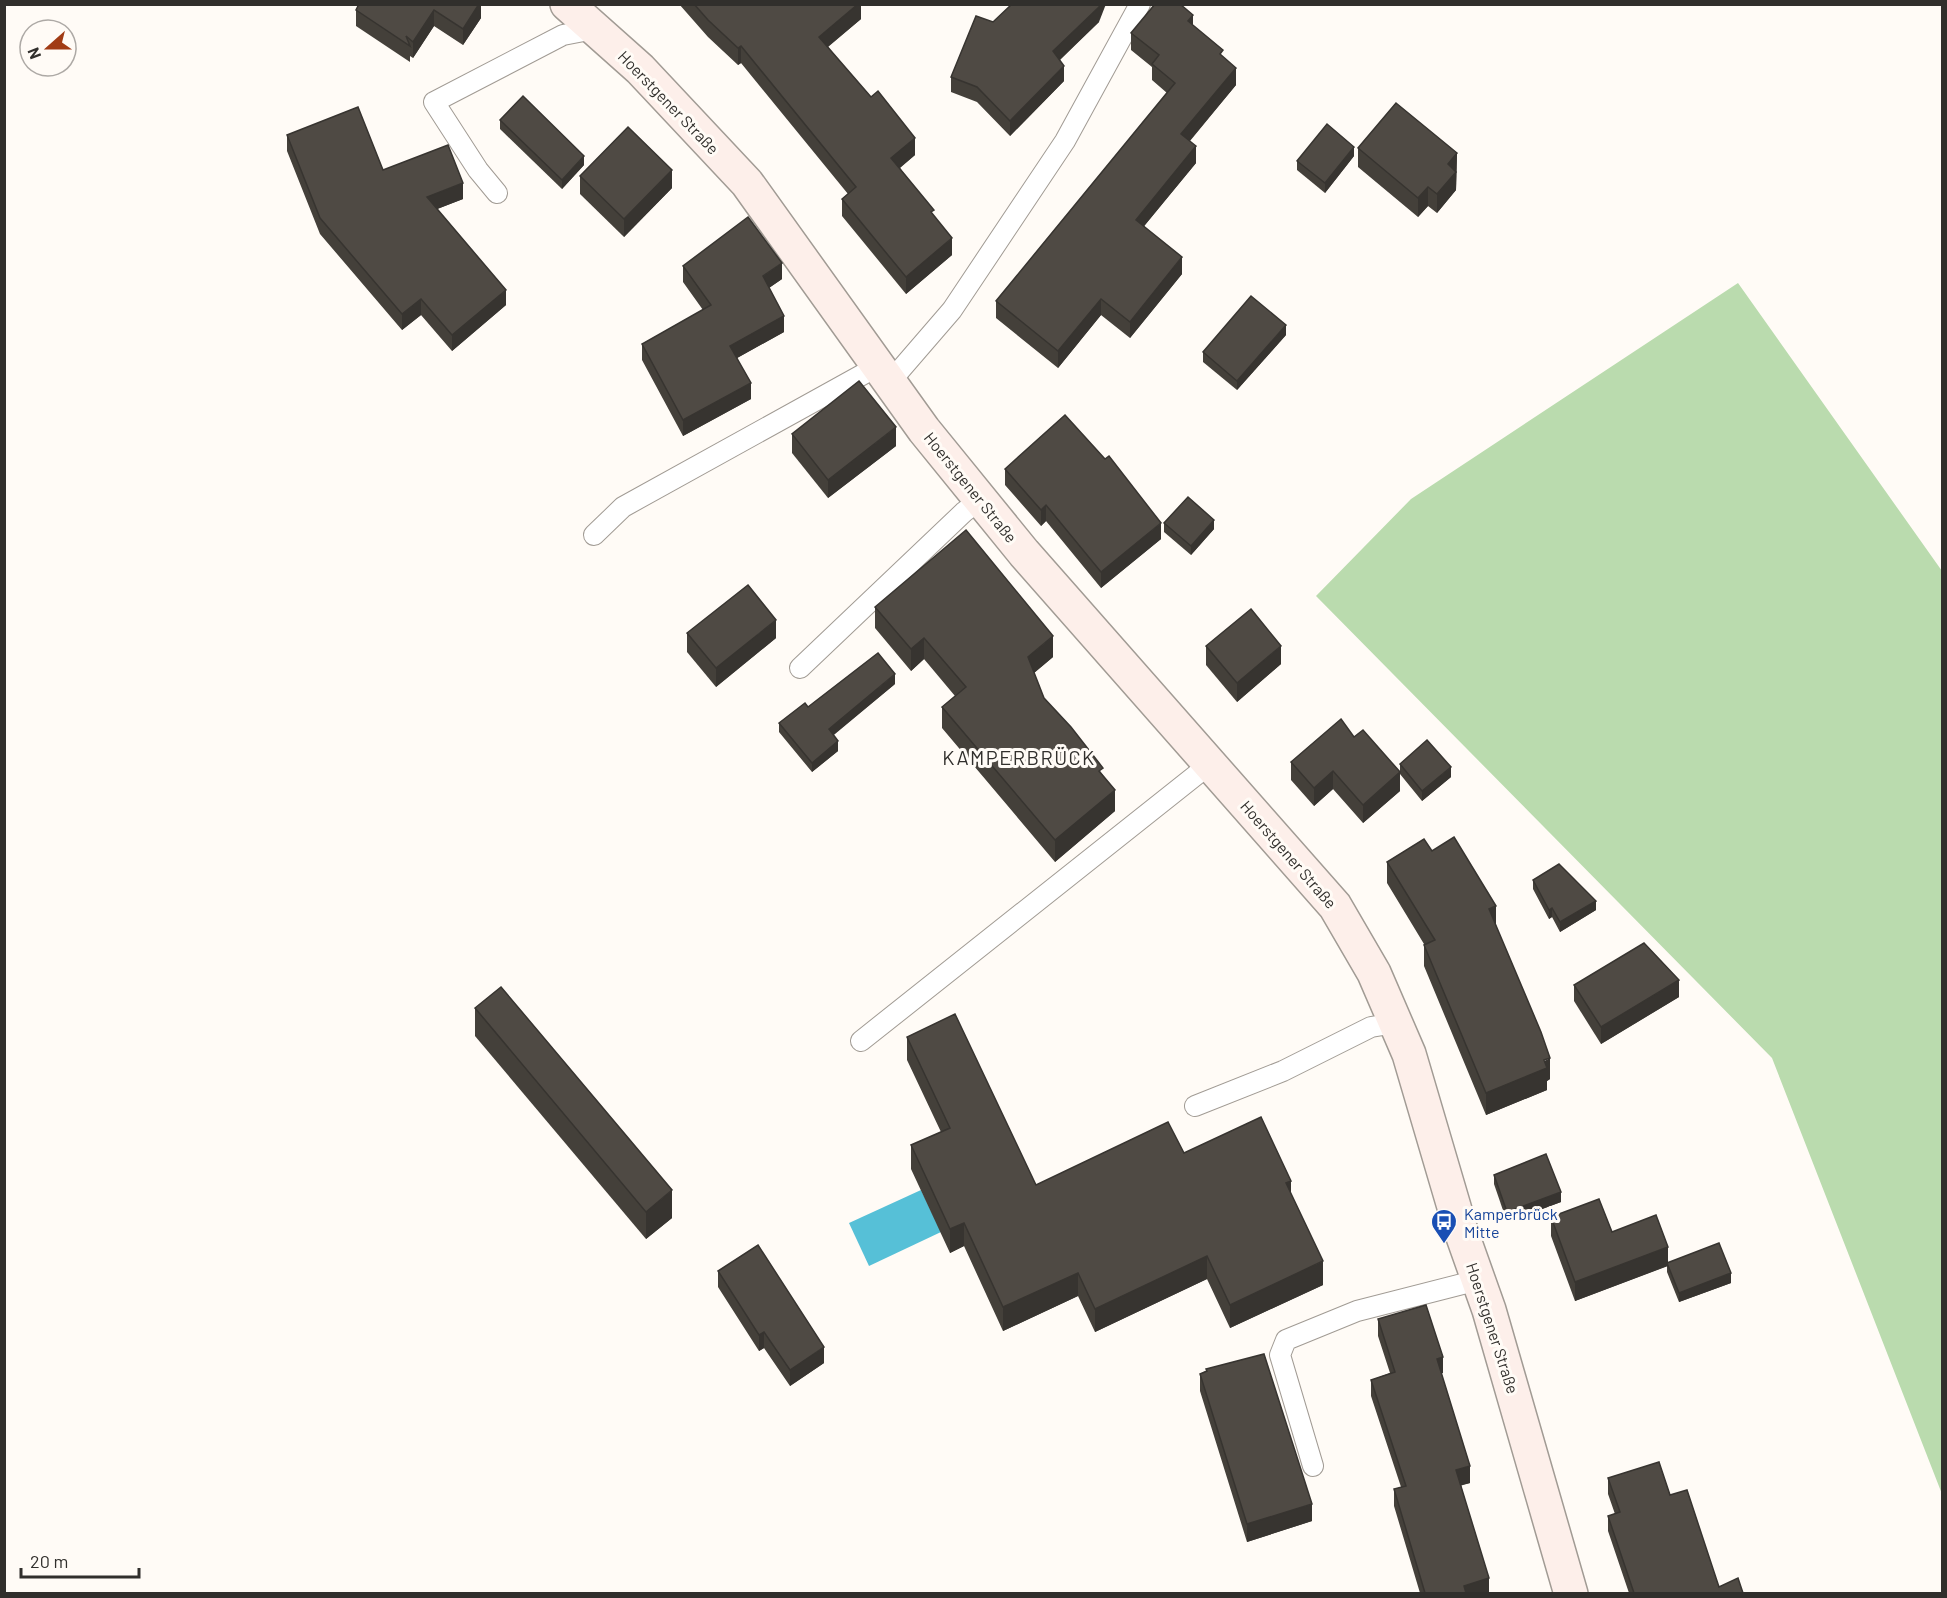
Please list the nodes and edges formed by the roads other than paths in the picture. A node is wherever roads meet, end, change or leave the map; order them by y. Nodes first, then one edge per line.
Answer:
1 (567, 4) edge
2 (1140, 4) edge
3 (594, 29) junction
4 (497, 193) dead end
5 (884, 374) junction
6 (981, 499) junction
7 (594, 535) dead end
8 (801, 668) dead end
9 (1210, 764) junction
10 (1395, 1023) junction
11 (861, 1041) dead end
12 (1195, 1106) dead end
13 (1478, 1280) junction
14 (1313, 1466) dead end
15 (1571, 1593) edge

1 - 3 main road, Hoerstgener Straße
2 - 5 lane
3 - 4 lane
3 - 5 main road, Hoerstgener Straße
5 - 6 main road, Hoerstgener Straße
5 - 7 lane
6 - 8 lane
6 - 9 main road, Hoerstgener Straße
9 - 10 main road, Hoerstgener Straße
9 - 11 lane
10 - 12 lane
10 - 13 main road, Hoerstgener Straße
13 - 14 lane
13 - 15 main road, Hoerstgener Straße

